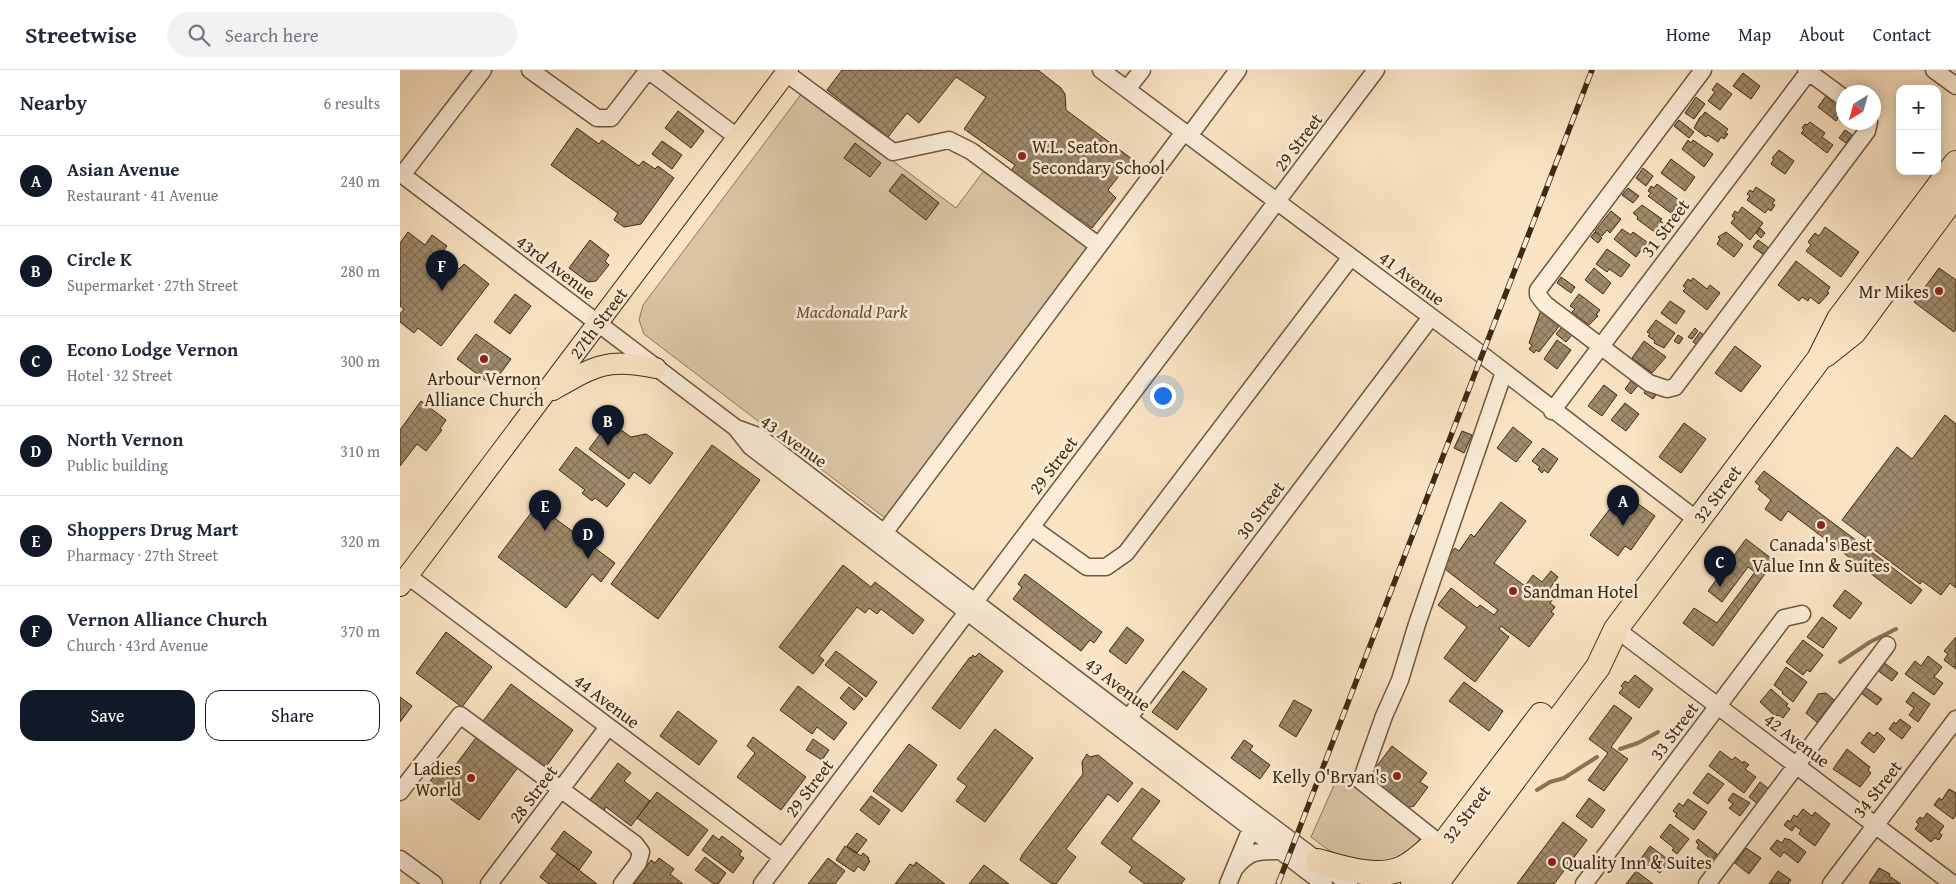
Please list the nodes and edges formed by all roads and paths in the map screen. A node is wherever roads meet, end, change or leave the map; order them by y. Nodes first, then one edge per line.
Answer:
1 (482, 70) edge
2 (530, 70) edge
3 (648, 70) edge
4 (1101, 70) edge
5 (1142, 70) edge
6 (1238, 70) edge
7 (1376, 70) edge
8 (1703, 70) edge
9 (1934, 70) edge
10 (787, 71) edge
11 (1808, 71) edge
12 (1956, 86) edge
13 (1127, 89) junction
14 (1836, 92) edge
15 (1867, 130) edge
16 (1187, 134) junction
17 (738, 137) junction
18 (1956, 163) edge
19 (401, 174) edge
20 (1956, 194) edge
21 (1278, 202) junction
22 (1099, 246) junction
23 (1351, 257) junction
24 (1431, 316) junction
25 (598, 324) junction
26 (1600, 347) junction
27 (1819, 359) junction
28 (656, 368) junction
29 (1504, 372) junction
30 (545, 394) junction
31 (1552, 410) junction
32 (736, 428) junction
33 (1697, 520) junction
34 (1031, 526) junction
35 (884, 533) junction
36 (404, 581) edge
37 (970, 607) junction
38 (1802, 614) dead end
39 (1616, 629) junction
40 (1887, 645) dead end
41 (1718, 706) junction
42 (1956, 719) edge
43 (1125, 723) junction
44 (608, 727) junction
45 (1797, 765) junction
46 (562, 790) junction
47 (400, 792) edge
48 (1253, 822) junction
49 (1875, 824) junction
50 (1447, 834) junction
51 (1280, 851) junction
52 (782, 857) junction
53 (400, 859) edge
54 (1318, 861) junction
55 (1231, 878) edge
56 (1955, 883) edge
57 (434, 884) edge
58 (489, 884) edge
59 (622, 884) edge
60 (762, 884) edge
61 (1324, 884) edge
62 (1349, 884) edge
63 (1412, 884) edge
64 (1436, 884) edge
65 (1584, 884) edge
66 (1707, 884) edge
67 (1831, 884) edge

1 - 19 street
2 - 3 street
3 - 17 street
4 - 13 street, 41 Avenue
5 - 13 street
6 - 16 street
7 - 21 street, 29 Street
8 - 26 street
9 - 12 street
10 - 17 main road, 27th Street
10 - 22 street
11 - 14 street
11 - 26 street, 31 Street
13 - 16 street, 41 Avenue
15 - 26 street
16 - 21 street, 41 Avenue
16 - 22 street
17 - 25 main road, 27th Street
18 - 27 highway, 32 Street
19 - 25 street, 43rd Avenue
20 - 27 highway, 32 Street
21 - 23 street, 41 Avenue
21 - 34 street, 29 Street
22 - 35 street
23 - 24 street, 41 Avenue
23 - 34 street
24 - 29 street, 41 Avenue
24 - 43 street, 30 Street
25 - 28 street, 43rd Avenue
25 - 30 main road, 27th Street
26 - 31 street, 31 Street
27 - 33 highway, 32 Street
28 - 30 main road
28 - 32 street, 43rd Avenue
29 - 31 street, 41 Avenue
29 - 50 street
30 - 36 main road, 27th Street
31 - 33 street, 41 Avenue
32 - 35 street, 43 Avenue
32 - 37 street, 43 Avenue
33 - 39 highway, 32 Street
34 - 37 street, 29 Street
35 - 37 street, 43 Avenue
36 - 44 street, 44 Avenue
37 - 43 street, 43 Avenue
37 - 52 street, 29 Street
38 - 41 street, 33 Street
39 - 41 street, 42 Avenue
39 - 50 highway, 32 Street
39 - 64 highway, 32 Street
40 - 45 street
41 - 45 street, 42 Avenue
41 - 65 street, 33 Street
42 - 49 street, 34 Street
43 - 48 street, 43 Avenue
44 - 46 street, 28 Street
44 - 52 street, 44 Avenue
45 - 49 street, 42 Avenue
45 - 66 street
46 - 47 street
46 - 58 street, 28 Street
46 - 59 street
48 - 51 street, 43 Avenue
48 - 54 street, 43 Avenue
48 - 55 street
49 - 56 street, 42 Avenue
49 - 67 street, 34 Street
50 - 54 highway
50 - 63 highway, 32 Street
51 - 55 street
51 - 61 street, 43 Avenue
52 - 60 street, 29 Street
53 - 57 street
54 - 62 street, 43 Avenue

